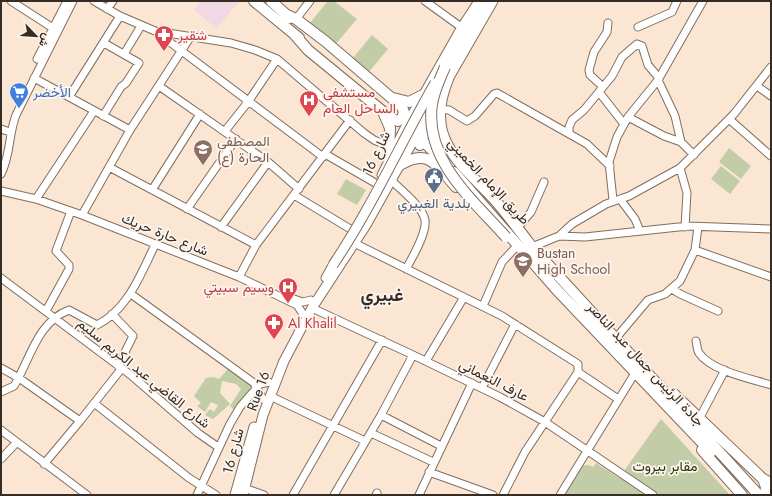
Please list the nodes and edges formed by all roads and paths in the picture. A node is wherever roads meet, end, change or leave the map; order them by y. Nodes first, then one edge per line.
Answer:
1 (11, 1) edge
2 (68, 1) edge
3 (73, 1) edge
4 (94, 1) edge
5 (113, 1) edge
6 (254, 1) edge
7 (271, 1) edge
8 (310, 1) edge
9 (425, 1) edge
10 (478, 1) edge
11 (484, 1) edge
12 (493, 1) edge
13 (677, 1) edge
14 (703, 1) edge
15 (107, 9) junction
16 (285, 14) junction
17 (120, 16) junction
18 (296, 20) junction
19 (608, 23) dead end
20 (141, 26) junction
21 (461, 27) junction
22 (638, 28) dead end
23 (55, 29) junction
24 (155, 31) junction
25 (294, 34) junction
26 (190, 36) junction
27 (104, 43) junction
28 (181, 52) junction
29 (124, 54) junction
30 (277, 59) junction
31 (445, 66) junction
32 (771, 67) edge
33 (34, 78) junction
34 (448, 79) junction
35 (659, 79) junction
36 (159, 86) junction
37 (757, 86) junction
38 (600, 89) junction
39 (423, 95) junction
40 (771, 96) edge
41 (69, 97) junction
42 (390, 97) junction
43 (248, 102) junction
44 (439, 109) junction
45 (94, 111) junction
46 (382, 111) junction
47 (200, 114) junction
48 (103, 116) junction
49 (628, 117) junction
50 (729, 119) junction
51 (350, 120) junction
52 (624, 124) junction
53 (130, 130) junction
54 (6, 131) edge
55 (225, 131) junction
56 (569, 133) junction
57 (236, 139) junction
58 (425, 139) dead end
59 (681, 142) junction
60 (392, 147) junction
61 (324, 155) junction
62 (694, 155) junction
63 (771, 156) edge
64 (389, 158) joint
65 (456, 159) junction
66 (268, 162) junction
67 (400, 164) junction
68 (436, 164) junction
69 (610, 166) junction
70 (1, 167) edge
71 (108, 167) junction
72 (680, 168) junction
73 (1, 174) edge
74 (391, 180) junction
75 (544, 182) dead end
76 (375, 187) junction
77 (1, 189) edge
78 (299, 189) junction
79 (152, 190) junction
80 (384, 193) junction
81 (294, 195) junction
82 (36, 199) junction
83 (617, 200) junction
84 (187, 209) junction
85 (72, 212) junction
86 (82, 215) junction
87 (221, 227) junction
88 (518, 227) junction
89 (685, 227) junction
90 (698, 227) junction
91 (352, 230) junction
92 (771, 230) edge
93 (640, 232) junction
94 (559, 236) junction
95 (354, 243) junction
96 (155, 245) junction
97 (256, 245) junction
98 (521, 246) junction
99 (696, 250) junction
100 (406, 269) junction
101 (239, 277) junction
102 (771, 277) edge
103 (1, 278) edge
104 (325, 278) junction
105 (672, 289) junction
106 (276, 293) junction
107 (131, 294) junction
108 (464, 297) junction
109 (483, 306) junction
110 (308, 307) junction
111 (46, 310) junction
112 (718, 311) dead end
113 (112, 314) junction
114 (55, 317) junction
115 (515, 324) junction
116 (616, 338) junction
117 (382, 340) junction
118 (696, 341) dead end
119 (413, 355) junction
120 (426, 361) junction
121 (120, 367) junction
122 (1, 368) edge
123 (637, 369) junction
124 (725, 370) junction
125 (578, 372) junction
126 (19, 378) junction
127 (642, 381) junction
128 (472, 383) junction
129 (260, 385) junction
130 (771, 385) edge
131 (482, 388) junction
132 (1, 392) edge
133 (266, 398) junction
134 (618, 399) junction
135 (94, 403) junction
136 (381, 415) junction
137 (699, 419) junction
138 (80, 421) junction
139 (545, 422) junction
140 (332, 426) junction
141 (1, 430) edge
142 (371, 433) junction
143 (365, 442) junction
144 (16, 443) junction
145 (442, 446) junction
146 (218, 447) junction
147 (586, 450) junction
148 (1, 459) edge
149 (433, 462) junction
150 (44, 464) junction
151 (429, 472) junction
152 (767, 481) edge
153 (202, 486) junction
154 (243, 492) edge
155 (758, 493) edge
156 (87, 495) edge
157 (197, 495) edge
158 (216, 495) edge
159 (235, 495) edge
160 (264, 495) edge
161 (293, 495) edge
162 (334, 495) edge
163 (419, 495) edge
164 (493, 495) edge
165 (503, 495) edge
166 (560, 495) edge
167 (653, 495) edge
168 (742, 495) edge

1 - 23 street
2 - 23 street
3 - 23 street
4 - 15 street
5 - 15 street
6 - 25 highway
7 - 16 highway
8 - 18 street
9 - 21 street
10 - 21 street, شارع 16
11 - 31 main road, شارع 16
12 - 34 main road, شارع 16
13 - 22 street
14 - 35 street
15 - 17 street
16 - 18 highway
16 - 25 highway
17 - 20 street
17 - 27 street
18 - 42 highway
19 - 38 street
20 - 24 street
20 - 29 street
21 - 39 street, شارع 16
23 - 33 street
23 - 54 street
24 - 26 street
24 - 28 street
25 - 46 highway
26 - 28 street
26 - 30 street
27 - 29 street
27 - 41 street
28 - 36 street
28 - 43 street
29 - 48 street
30 - 43 street
30 - 51 street
31 - 98 highway, bridge
31 - 104 main road, شارع 16, bridge
32 - 37 street
33 - 41 street
33 - 54 street
34 - 44 highway
34 - 67 main road, شارع 16
35 - 38 street
35 - 49 street
35 - 59 street
36 - 47 street
36 - 53 street
37 - 40 street
37 - 50 street
38 - 52 street
38 - 56 street
39 - 42 highway
39 - 60 street, شارع 16
41 - 45 street
42 - 46 highway
43 - 55 street
43 - 61 street
44 - 56 street
44 - 65 highway
45 - 48 street
45 - 82 street
46 - 60 highway
47 - 55 street
47 - 79 street
48 - 53 street
49 - 52 street
49 - 59 street
50 - 62 street
50 - 63 street
51 - 60 street
51 - 61 street
52 - 69 street
53 - 71 street
54 - 70 street
54 - 73 street
55 - 57 street
56 - 69 street
57 - 66 street
57 - 84 street
58 - 98 highway, طريق الإمام الخميني
59 - 62 street
60 - 64 highway
61 - 76 street
61 - 78 street
62 - 72 street
64 - 76 street, شارع 16
65 - 68 highway
65 - 88 highway
66 - 78 street
66 - 87 street
67 - 68 highway
67 - 74 main road, شارع 16
68 - 98 highway
69 - 83 street
71 - 79 street
71 - 86 street
72 - 83 street
72 - 89 street
74 - 80 main road, شارع 16
74 - 100 street
75 - 88 street
76 - 80 main road
76 - 91 street, شارع 16
77 - 82 street, شارع حارة حريك
78 - 81 street
79 - 84 street
80 - 95 main road, شارع 16
81 - 91 street
81 - 97 street
82 - 85 street, شارع حارة حريك
83 - 93 street
83 - 94 street
84 - 87 street
85 - 86 street, شارع حارة حريك
85 - 111 street
86 - 96 street, شارع حارة حريك
87 - 97 street
88 - 98 highway
89 - 90 street
89 - 93 street
90 - 92 street
90 - 99 street
91 - 104 street, شارع 16
93 - 94 street
94 - 98 street
95 - 100 street
95 - 110 main road, شارع 16
96 - 101 street, شارع حارة حريك
96 - 107 street
97 - 101 street
98 - 109 street
98 - 116 highway, جادة الرئيس جمال عبد الناصر
98 - 123 highway, جادة الرئيس جمال عبد الناصر
99 - 102 street
99 - 105 street
100 - 108 street
101 - 106 street, شارع حارة حريك
103 - 111 street, شارع القاضي عبد الكريم سليم
104 - 110 main road, شارع 16
105 - 112 street
105 - 116 street
106 - 110 street
106 - 110 street
107 - 113 street
107 - 129 street
108 - 109 street
108 - 120 street
109 - 115 street
110 - 117 street, عارف النعماني
110 - 129 main road, شارع 16
110 - 133 main road, Rue 16
111 - 114 street, شارع القاضي عبد الكريم سليم
113 - 114 street
113 - 121 street
114 - 121 street, شارع القاضي عبد الكريم سليم
114 - 126 street
115 - 125 street
115 - 131 street
116 - 123 highway, جادة الرئيس جمال عبد الناصر
117 - 119 street, عارف النعماني
117 - 140 street
118 - 124 street
119 - 120 street, عارف النعماني
119 - 136 street
120 - 128 street, عارف النعماني
121 - 135 street
121 - 146 street, شارع القاضي عبد الكريم سليم
122 - 126 street
123 - 127 highway, جادة الرئيس جمال عبد الناصر
123 - 134 street
123 - 137 highway
123 - 155 highway, جادة الرئيس جمال عبد الناصر
124 - 130 street
124 - 137 street
125 - 134 street
125 - 139 street
126 - 132 street
126 - 138 street
127 - 155 highway, جادة الرئيس جمال عبد الناصر
127 - 168 highway
128 - 131 street, عارف النعماني
128 - 145 street
129 - 133 main road, شارع 16
129 - 133 street
129 - 146 street
131 - 139 street, عارف النعماني
133 - 140 street
133 - 154 main road, Rue 16
133 - 159 main road, شارع 16
134 - 147 street
135 - 138 street
135 - 153 street
136 - 142 street
136 - 145 street
137 - 152 highway
138 - 150 street
139 - 147 street, عارف النعماني
139 - 165 street
140 - 143 street
140 - 161 street
141 - 144 street
142 - 143 street
142 - 149 street
143 - 162 street
144 - 148 street
144 - 150 street
145 - 149 street
146 - 153 street
147 - 166 street
147 - 167 street, عارف النعماني
149 - 151 street
150 - 156 street
151 - 163 street
151 - 164 street
152 - 155 highway
153 - 157 street
153 - 158 street
154 - 160 street

